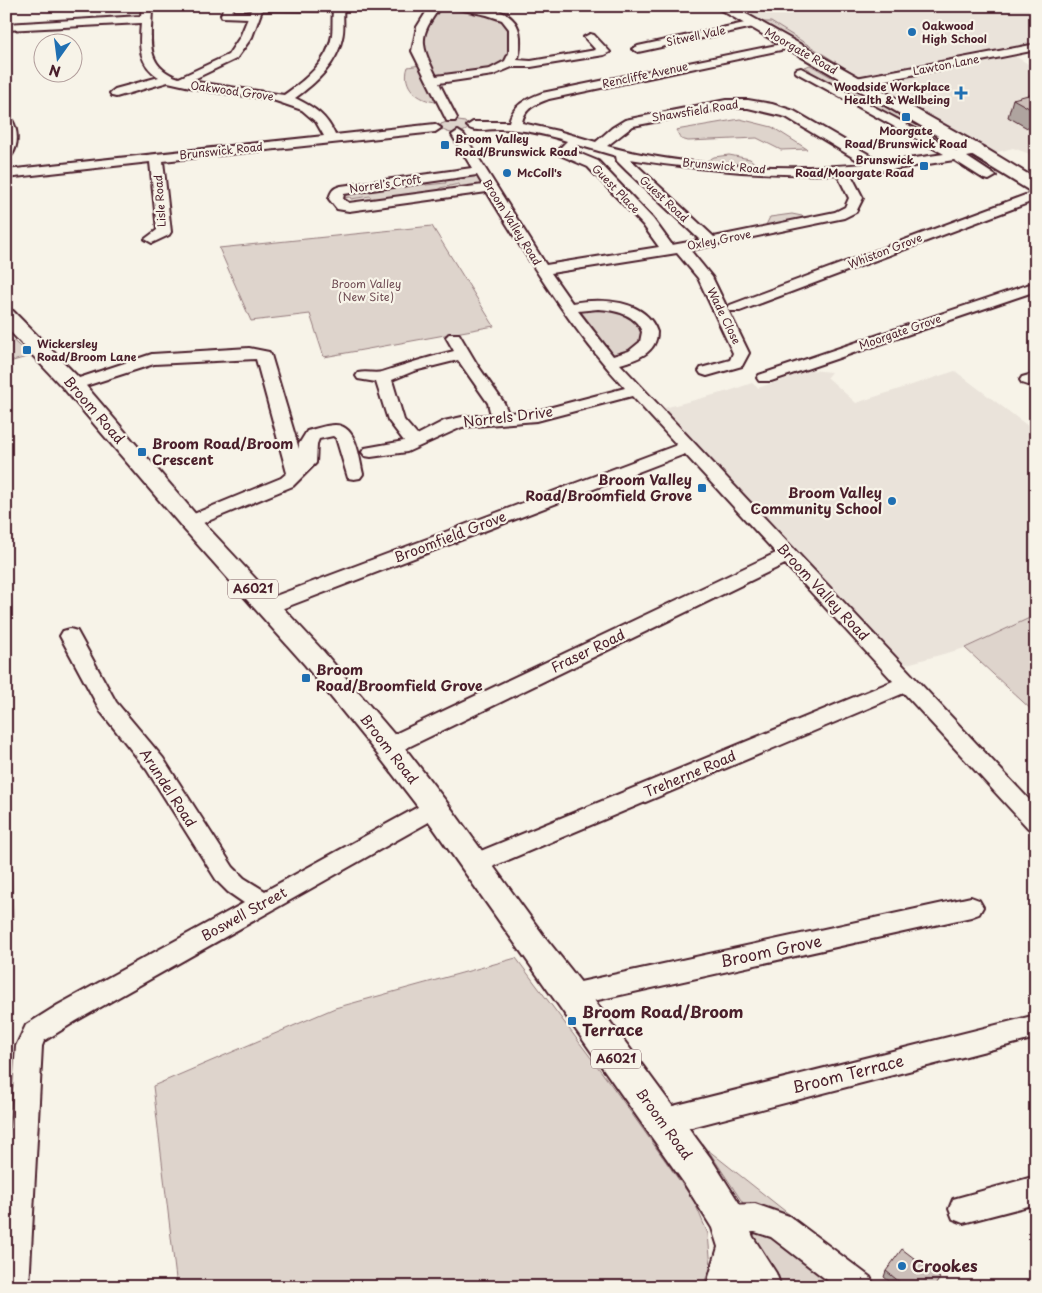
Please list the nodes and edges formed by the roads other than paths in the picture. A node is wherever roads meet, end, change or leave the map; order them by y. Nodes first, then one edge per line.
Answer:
1 (228, 6) edge
2 (436, 6) edge
3 (458, 6) edge
4 (720, 6) edge
5 (339, 7) edge
6 (257, 10) edge
7 (147, 12) edge
8 (754, 24) junction
9 (6, 28) edge
10 (589, 33) dead end
11 (791, 45) junction
12 (1036, 47) edge
13 (638, 48) dead end
14 (510, 63) junction
15 (800, 71) dead end
16 (174, 80) junction
17 (433, 80) junction
18 (856, 82) junction
19 (116, 93) dead end
20 (285, 100) junction
21 (6, 123) edge
22 (473, 126) junction
23 (516, 126) junction
24 (454, 127) junction
25 (435, 128) junction
26 (331, 139) junction
27 (575, 141) junction
28 (598, 147) junction
29 (6, 151) edge
30 (977, 151) junction
31 (624, 153) junction
32 (957, 156) junction
33 (156, 158) junction
34 (875, 167) junction
35 (842, 170) junction
36 (480, 171) junction
37 (6, 174) edge
38 (989, 176) dead end
39 (490, 188) junction
40 (1035, 188) edge
41 (152, 239) dead end
42 (710, 241) junction
43 (674, 249) junction
44 (542, 270) junction
45 (1036, 286) edge
46 (567, 308) junction
47 (735, 308) dead end
48 (6, 315) edge
49 (454, 337) dead end
50 (463, 354) junction
51 (610, 362) junction
52 (707, 371) dead end
53 (364, 376) dead end
54 (384, 378) junction
55 (765, 378) dead end
56 (74, 385) junction
57 (634, 390) junction
58 (501, 419) junction
59 (414, 443) junction
60 (687, 447) junction
61 (371, 452) dead end
62 (297, 471) junction
63 (354, 474) dead end
64 (190, 522) junction
65 (788, 555) junction
66 (269, 606) junction
67 (70, 636) dead end
68 (907, 684) junction
69 (388, 747) junction
70 (435, 808) junction
71 (1036, 822) edge
72 (474, 864) junction
73 (264, 903) junction
74 (971, 907) dead end
75 (571, 995) junction
76 (1036, 1026) edge
77 (661, 1122) junction
78 (1036, 1190) edge
79 (964, 1209) dead end
80 (732, 1233) junction
81 (858, 1286) edge
82 (14, 1287) edge
83 (725, 1287) edge
84 (762, 1287) edge

1 - 6 street
2 - 17 street, Broom Valley Road
3 - 14 street
4 - 8 main road, Moorgate Road
5 - 6 street
5 - 20 street
6 - 16 street
7 - 9 street
7 - 16 street, Oakwood Grove
8 - 11 main road, Moorgate Road
8 - 13 street, Sitwell Vale
10 - 14 street
11 - 18 main road, Moorgate Road
11 - 23 street, Rencliffe Avenue
12 - 18 street, Lawton Lane
14 - 17 street
15 - 32 street, Moorgate Road
16 - 19 street
16 - 20 street, Oakwood Grove
17 - 24 street, Broom Valley Road
18 - 30 main road, Moorgate Road
20 - 26 street, Oakwood Grove
21 - 29 main road
22 - 23 street, Brunswick Road
22 - 24 street
22 - 24 street
23 - 27 street, Brunswick Road
24 - 25 street
24 - 25 street
24 - 36 street, Broom Valley Road
25 - 26 street, Brunswick Road
26 - 33 street, Brunswick Road
27 - 28 street, Brunswick Road
27 - 43 street, Guest Place
28 - 31 street, Brunswick Road
28 - 34 street, Shawsfield Road
30 - 32 street, Brunswick Road
30 - 40 main road, Moorgate Road
31 - 35 street, Brunswick Road
31 - 42 street, Guest Road
32 - 34 street, Brunswick Road
32 - 38 street, Moorgate Road
33 - 37 street, Brunswick Road
33 - 41 street, Lisle Road
34 - 35 street, Brunswick Road
35 - 42 street, Oxley Grove
36 - 39 street, Broom Valley Road
36 - 39 street, Norrel's Croft
39 - 44 street, Broom Valley Road
40 - 47 street, Whiston Grove
42 - 43 street, Oxley Grove
43 - 44 street, Oxley Grove
43 - 52 street, Wade Close
44 - 46 street, Broom Valley Road
45 - 55 street, Moorgate Grove
46 - 51 street, Broom Valley Road
46 - 51 street
48 - 56 main road, Broom Road / A6021
49 - 50 street
50 - 54 street
50 - 58 street
51 - 57 street, Broom Valley Road
53 - 54 street
54 - 59 street
56 - 62 street
56 - 64 main road, Broom Road / A6021
57 - 58 street, Norrels Drive
57 - 60 street, Broom Valley Road
58 - 59 street, Norrels Drive
59 - 61 street, Norrels Drive
60 - 65 street, Broom Valley Road
60 - 66 street, Broomfield Grove
62 - 63 street
62 - 64 street
64 - 66 main road, Broom Road / A6021
65 - 68 street, Broom Valley Road
65 - 69 street, Fraser Road
66 - 69 main road, Broom Road / A6021
67 - 73 street, Arundel Road
68 - 71 street, Broom Valley Road
68 - 72 street, Treherne Road
69 - 70 main road, Broom Road / A6021
70 - 72 main road, Broom Road / A6021
70 - 73 street, Boswell Street
72 - 75 main road, Broom Road / A6021
73 - 82 street, Boswell Street
74 - 75 street, Broom Grove
75 - 77 main road, Broom Road / A6021
76 - 77 street, Broom Terrace
77 - 80 main road, Broom Road / A6021
78 - 79 street
80 - 81 street
80 - 83 main road
80 - 84 main road, Broom Road / A6021

